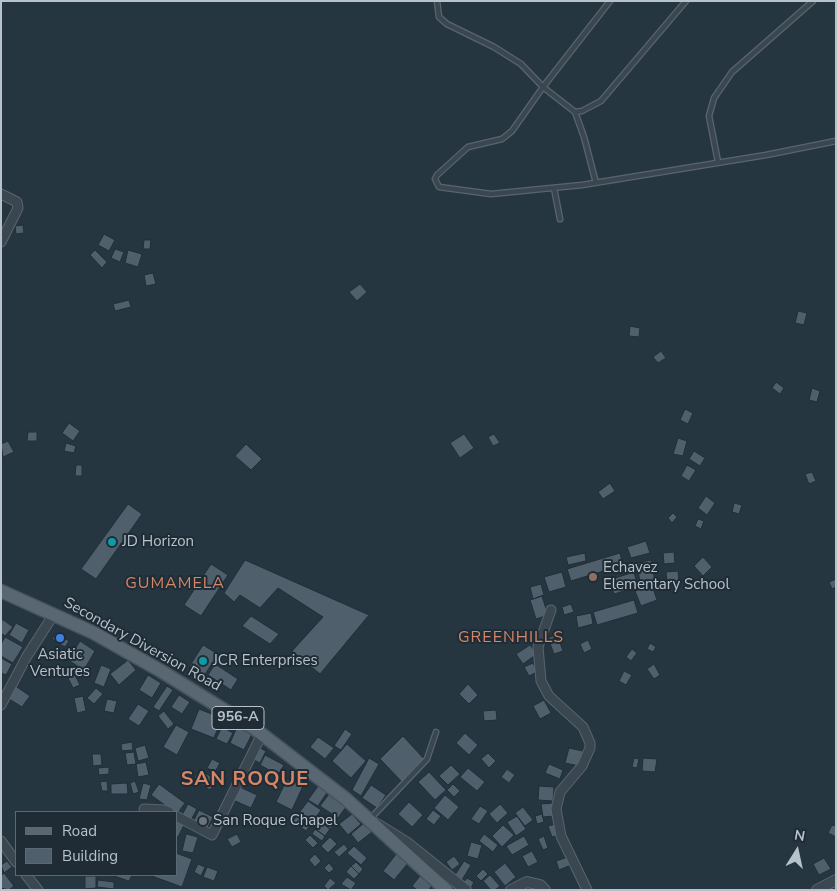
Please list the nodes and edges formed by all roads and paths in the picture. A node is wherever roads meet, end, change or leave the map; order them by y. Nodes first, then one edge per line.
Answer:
1 (437, 1) edge
2 (610, 1) edge
3 (686, 1) edge
4 (813, 1) edge
5 (543, 87) junction
6 (575, 112) junction
7 (836, 141) edge
8 (718, 162) junction
9 (596, 183) junction
10 (554, 188) junction
11 (1, 194) edge
12 (560, 219) dead end
13 (1, 242) edge
14 (1, 591) edge
15 (551, 610) dead end
16 (54, 614) junction
17 (1, 705) edge
18 (436, 732) dead end
19 (262, 734) junction
20 (144, 808) dead end
21 (166, 811) edge
22 (178, 817) edge
23 (372, 821) junction
24 (1, 841) edge
25 (15, 861) edge
26 (27, 876) edge
27 (836, 880) edge
28 (38, 890) edge
29 (446, 890) edge
30 (466, 890) edge
31 (511, 890) edge
32 (545, 890) edge
33 (588, 890) edge
34 (816, 890) edge

1 - 5 lane
2 - 5 lane
3 - 6 lane
4 - 8 lane
5 - 6 lane
5 - 10 lane
6 - 9 lane
7 - 8 lane
8 - 9 lane
9 - 10 lane
10 - 12 lane
11 - 13 street
14 - 16 main road, Secondary Diversion Road / 956-A
15 - 33 street
16 - 17 street
16 - 19 main road, Secondary Diversion Road / 956-A
18 - 23 lane
19 - 22 street
19 - 23 main road, Secondary Diversion Road / 956-A
20 - 21 street
23 - 29 main road, Secondary Diversion Road / 956-A
23 - 30 street
24 - 25 street
26 - 28 street
27 - 34 street
31 - 32 street

